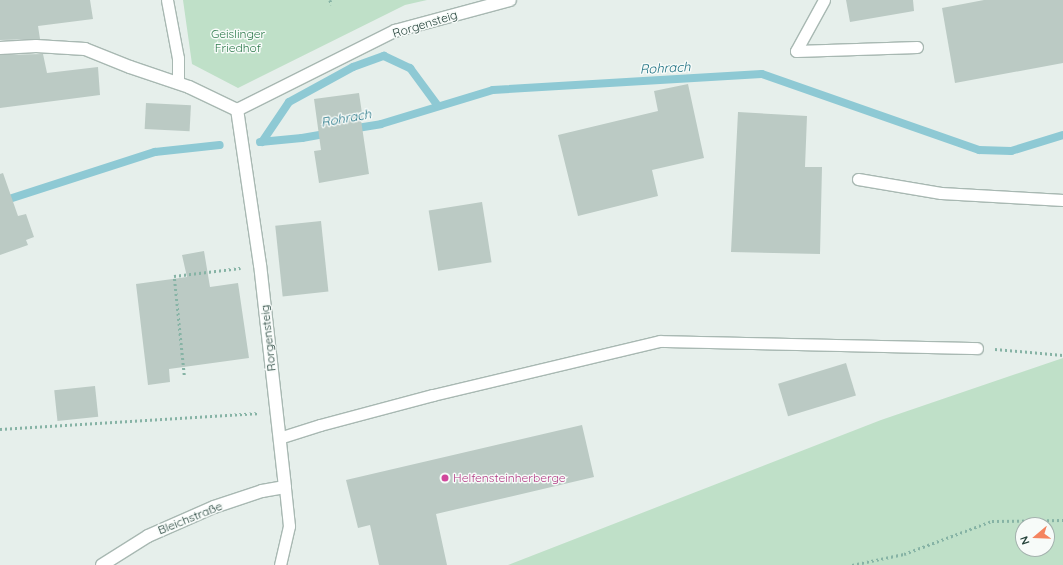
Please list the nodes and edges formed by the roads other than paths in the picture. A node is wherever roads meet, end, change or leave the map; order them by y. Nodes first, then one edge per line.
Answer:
1 (167, 0) edge
2 (510, 0) edge
3 (824, 0) edge
4 (917, 47) dead end
5 (0, 48) edge
6 (178, 83) junction
7 (237, 110) junction
8 (858, 179) dead end
9 (1063, 200) edge
10 (977, 348) road end
11 (279, 438) junction
12 (285, 487) junction
13 (102, 565) edge
14 (280, 565) edge

1 - 6 lane
2 - 7 street, Rorgensteig
3 - 4 lane
5 - 6 street
6 - 7 street
7 - 11 street, Rorgensteig
8 - 9 lane
10 - 11 lane
11 - 12 street, Rorgensteig
12 - 13 street, Bleichstraße
12 - 14 lane, Rorgensteig

